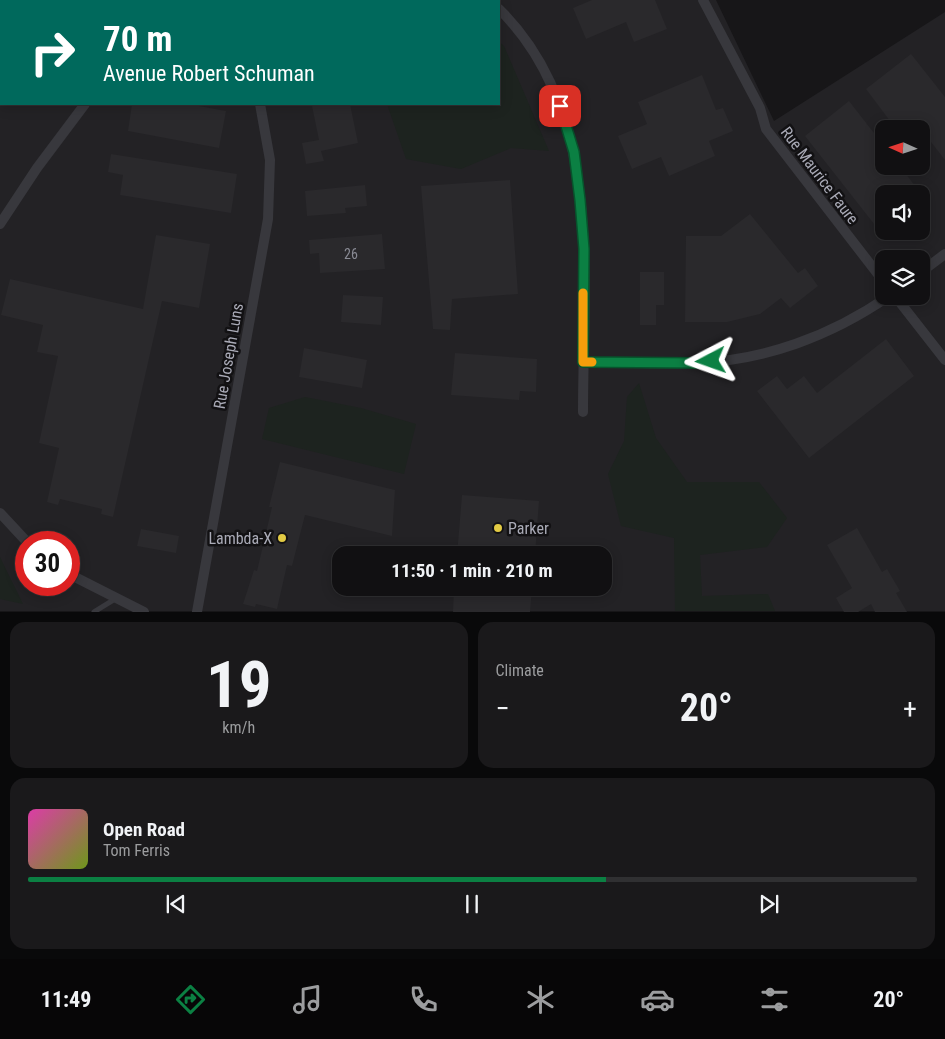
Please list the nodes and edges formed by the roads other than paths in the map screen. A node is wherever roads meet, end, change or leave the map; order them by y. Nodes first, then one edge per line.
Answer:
1 (703, 0) edge
2 (500, 9) edge
3 (84, 105) edge
4 (260, 105) edge
5 (0, 224) edge
6 (945, 254) edge
7 (930, 265) edge
8 (875, 270) edge
9 (875, 305) edge
10 (902, 305) edge
11 (945, 360) edge
12 (583, 362) junction
13 (583, 412) dead end
14 (0, 513) edge
15 (17, 531) edge
16 (80, 580) edge
17 (115, 599) junction
18 (94, 612) edge
19 (144, 612) edge
20 (197, 612) edge

1 - 8 street, Rue Maurice Faure
2 - 12 street
3 - 5 street
4 - 20 street, Rue Joseph Luns
6 - 7 street
9 - 12 street
10 - 11 street
12 - 13 street
14 - 15 street
16 - 17 street
17 - 18 lane
17 - 19 street

